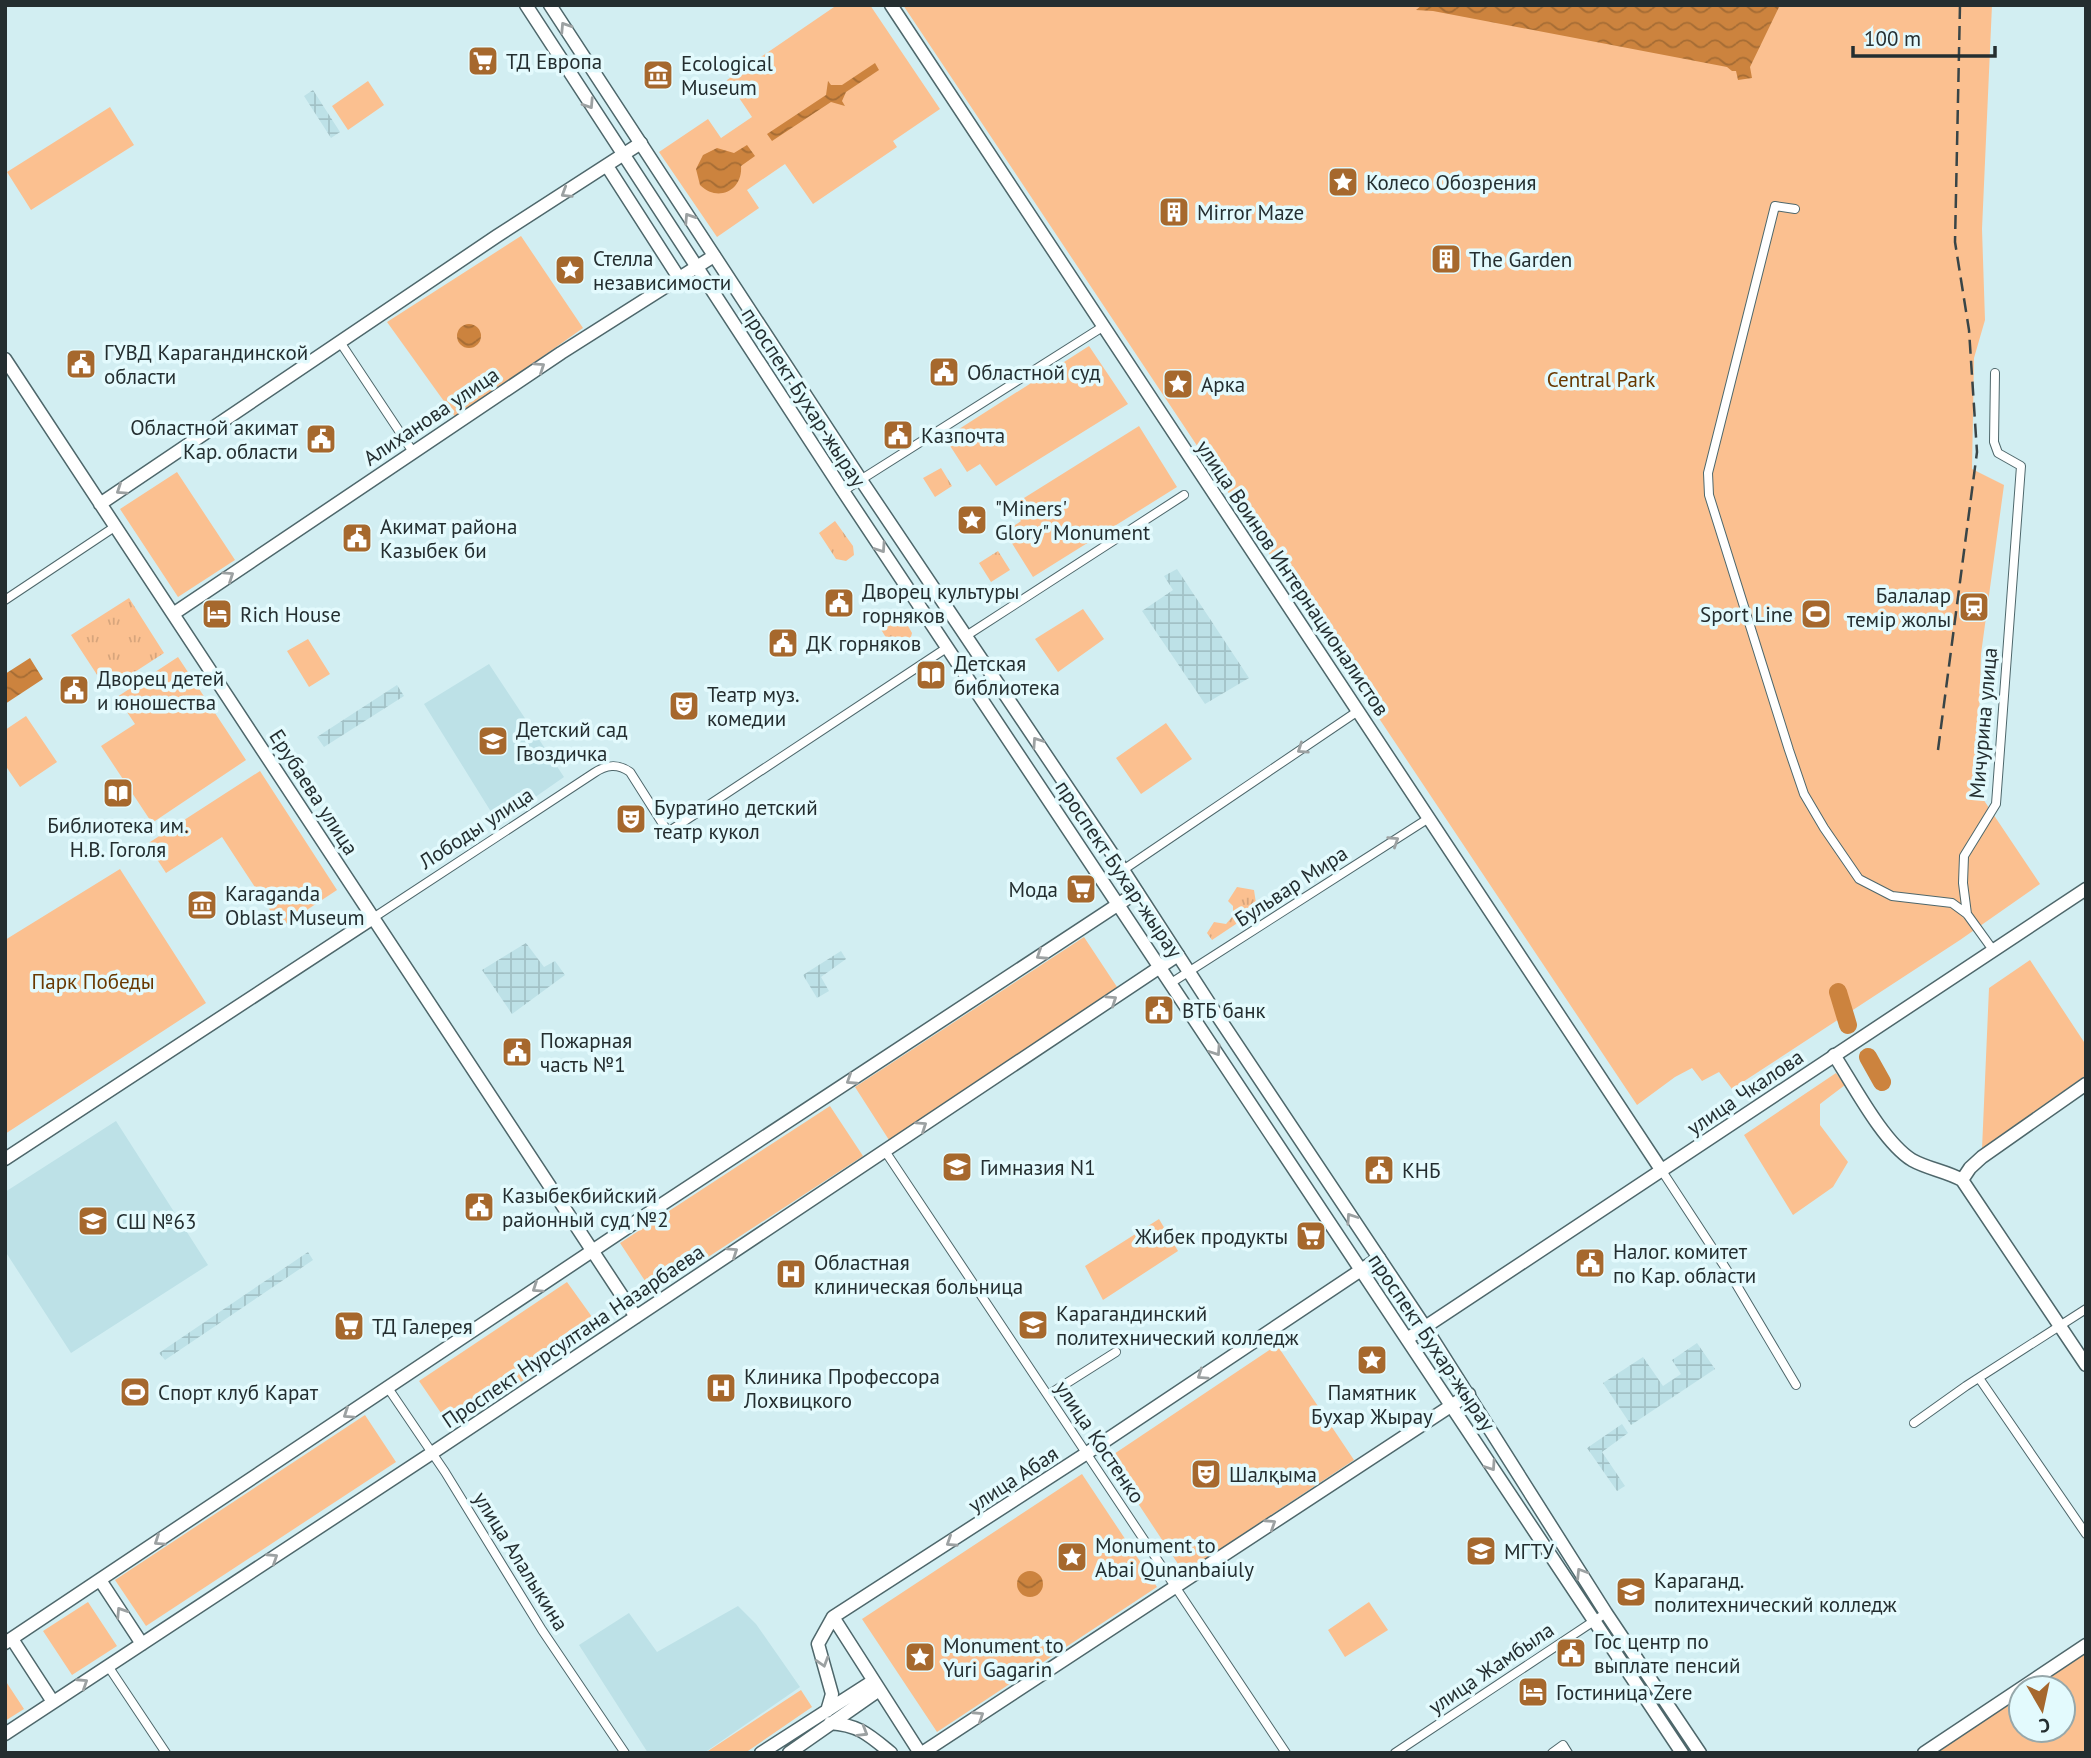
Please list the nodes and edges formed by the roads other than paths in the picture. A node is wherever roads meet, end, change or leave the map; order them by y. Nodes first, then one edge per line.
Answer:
1 (526, 5) edge
2 (550, 5) edge
3 (891, 5) edge
4 (641, 144) junction
5 (623, 156) junction
6 (607, 166) junction
7 (1795, 209) dead end
8 (715, 256) junction
9 (696, 268) junction
10 (680, 278) junction
11 (1104, 326) junction
12 (340, 342) junction
13 (5, 359) edge
14 (1995, 373) dead end
15 (414, 452) junction
16 (861, 480) junction
17 (843, 491) junction
18 (1184, 495) dead end
19 (100, 504) junction
20 (116, 526) junction
21 (5, 600) edge
22 (173, 614) junction
23 (966, 636) junction
24 (948, 647) junction
25 (1358, 711) junction
26 (1429, 818) junction
27 (1123, 870) junction
28 (2086, 889) edge
29 (1137, 892) junction
30 (1118, 904) junction
31 (1968, 914) junction
32 (373, 918) junction
33 (1993, 950) junction
34 (1178, 956) junction
35 (1160, 967) junction
36 (1188, 972) junction
37 (1171, 984) junction
38 (1834, 1055) junction
39 (2086, 1084) edge
40 (885, 1151) junction
41 (5, 1159) edge
42 (1662, 1171) junction
43 (1962, 1180) junction
44 (594, 1251) junction
45 (1379, 1258) junction
46 (1361, 1270) junction
47 (2086, 1309) edge
48 (636, 1317) junction
49 (1425, 1327) junction
50 (2059, 1327) junction
51 (1407, 1339) junction
52 (1116, 1352) dead end
53 (2086, 1365) edge
54 (1979, 1378) junction
55 (1796, 1385) dead end
56 (388, 1388) junction
57 (1469, 1394) junction
58 (1048, 1395) junction
59 (1451, 1405) junction
60 (1914, 1423) dead end
61 (432, 1453) junction
62 (1087, 1453) junction
63 (2086, 1534) edge
64 (100, 1580) junction
65 (1175, 1586) junction
66 (1601, 1616) junction
67 (833, 1617) junction
68 (9, 1641) edge
69 (142, 1644) junction
70 (2086, 1645) edge
71 (108, 1666) junction
72 (876, 1686) junction
73 (53, 1702) junction
74 (828, 1717) junction
75 (5, 1734) edge
76 (166, 1753) edge
77 (625, 1753) edge
78 (761, 1753) edge
79 (789, 1753) edge
80 (891, 1753) edge
81 (921, 1753) edge
82 (1286, 1753) edge
83 (1395, 1753) edge
84 (1552, 1753) edge
85 (1568, 1753) edge
86 (1682, 1753) edge
87 (1700, 1753) edge
88 (1924, 1753) edge

1 -> 5 main road, проспект Бухар-жырау
4 -> 2 main road, проспект Бухар-жырау
3 - 11 main road, улица Воинов Интернационалистов
4 - 5 main road
8 -> 4 main road, проспект Бухар-жырау
5 - 6 main road
5 - 9 main road, проспект Бухар-жырау
6 - 10 main road
6 -> 12 main road
7 - 31 street
8 - 9 main road, Алиханова улица
8 - 16 main road, проспект Бухар-жырау
9 - 10 main road, Алиханова улица
9 - 17 main road, проспект Бухар-жырау
15 -> 10 main road, Алиханова улица
11 - 16 street
11 - 25 main road, улица Воинов Интернационалистов
12 - 15 street
12 -> 19 main road
13 - 19 main road, Ерубаева улица
14 - 31 street, Мичурина улица
22 -> 15 main road, Алиханова улица
16 - 17 street
16 - 23 main road, проспект Бухар-жырау
17 -> 24 main road, проспект Бухар-жырау
18 - 23 street
19 - 20 main road, Ерубаева улица
20 - 21 street
20 - 22 main road, Ерубаева улица
22 - 32 main road, Ерубаева улица
27 -> 23 main road, проспект Бухар-жырау
24 - 30 main road, проспект Бухар-жырау
24 - 32 street, Лободы улица
25 - 26 main road, улица Воинов Интернационалистов
25 -> 27 street
36 -> 26 street, Бульвар Мира
26 - 42 main road, улица Воинов Интернационалистов
27 - 29 main road, проспект Бухар-жырау
28 - 33 main road, улица Чкалова
29 - 30 main road
29 - 34 main road, проспект Бухар-жырау
30 - 35 main road, проспект Бухар-жырау
30 -> 44 main road
31 - 33 street
32 - 41 main road, Лободы улица
32 - 44 main road, Ерубаева улица
33 - 38 main road, улица Чкалова
34 - 35 main road, Проспект Нурсултана Назарбаева
34 - 36 main road, проспект Бухар-жырау
35 - 37 main road, проспект Бухар-жырау
40 -> 35 main road, Проспект Нурсултана Назарбаева
36 - 37 street, Бульвар Мира
45 -> 36 main road, проспект Бухар-жырау
37 -> 46 main road, проспект Бухар-жырау
38 - 42 main road, улица Чкалова
38 - 43 main road
39 - 43 main road
48 -> 40 main road, Проспект Нурсултана Назарбаева
40 - 58 street, улица Костенко
42 - 49 main road, улица Чкалова
42 - 55 street
43 - 50 main road
44 - 48 main road, Ерубаева улица
44 -> 56 main road
45 - 46 main road, улица Абая
45 - 49 main road, проспект Бухар-жырау
46 - 51 main road, проспект Бухар-жырау
46 -> 62 main road, улица Абая
47 - 50 street
48 - 61 main road, Проспект Нурсултана Назарбаева
49 - 51 main road, улица Чкалова
49 - 57 main road, проспект Бухар-жырау
50 - 53 main road
50 - 54 street
51 - 59 main road, проспект Бухар-жырау
52 - 58 street
54 - 60 street
54 - 63 street
56 - 61 street, улица Алалыкина
56 -> 64 main road
57 - 59 main road
66 -> 57 main road, проспект Бухар-жырау
58 - 62 street, улица Костенко
65 -> 59 main road
59 -> 66 main road, проспект Бухар-жырау
69 -> 61 main road, Проспект Нурсултана Назарбаева
61 - 77 street, улица Алалыкина
62 - 65 street, улица Костенко
62 -> 67 main road, улица Абая
64 - 68 main road
69 -> 64 main road
81 -> 65 main road
65 - 82 street, улица Костенко
66 - 83 street, улица Жамбыла
66 - 86 main road, проспект Бухар-жырау
66 - 87 main road, проспект Бухар-жырау
67 - 72 main road
67 -> 74 main road
68 - 73 main road
69 - 71 main road, Проспект Нурсултана Назарбаева
70 - 88 main road
73 -> 71 main road, Проспект Нурсултана Назарбаева
71 - 76 street
72 - 74 main road
72 - 81 main road
73 - 75 main road, Проспект Нурсултана Назарбаева
74 - 78 main road
74 - 79 main road
74 -> 80 main road
84 - 85 street

